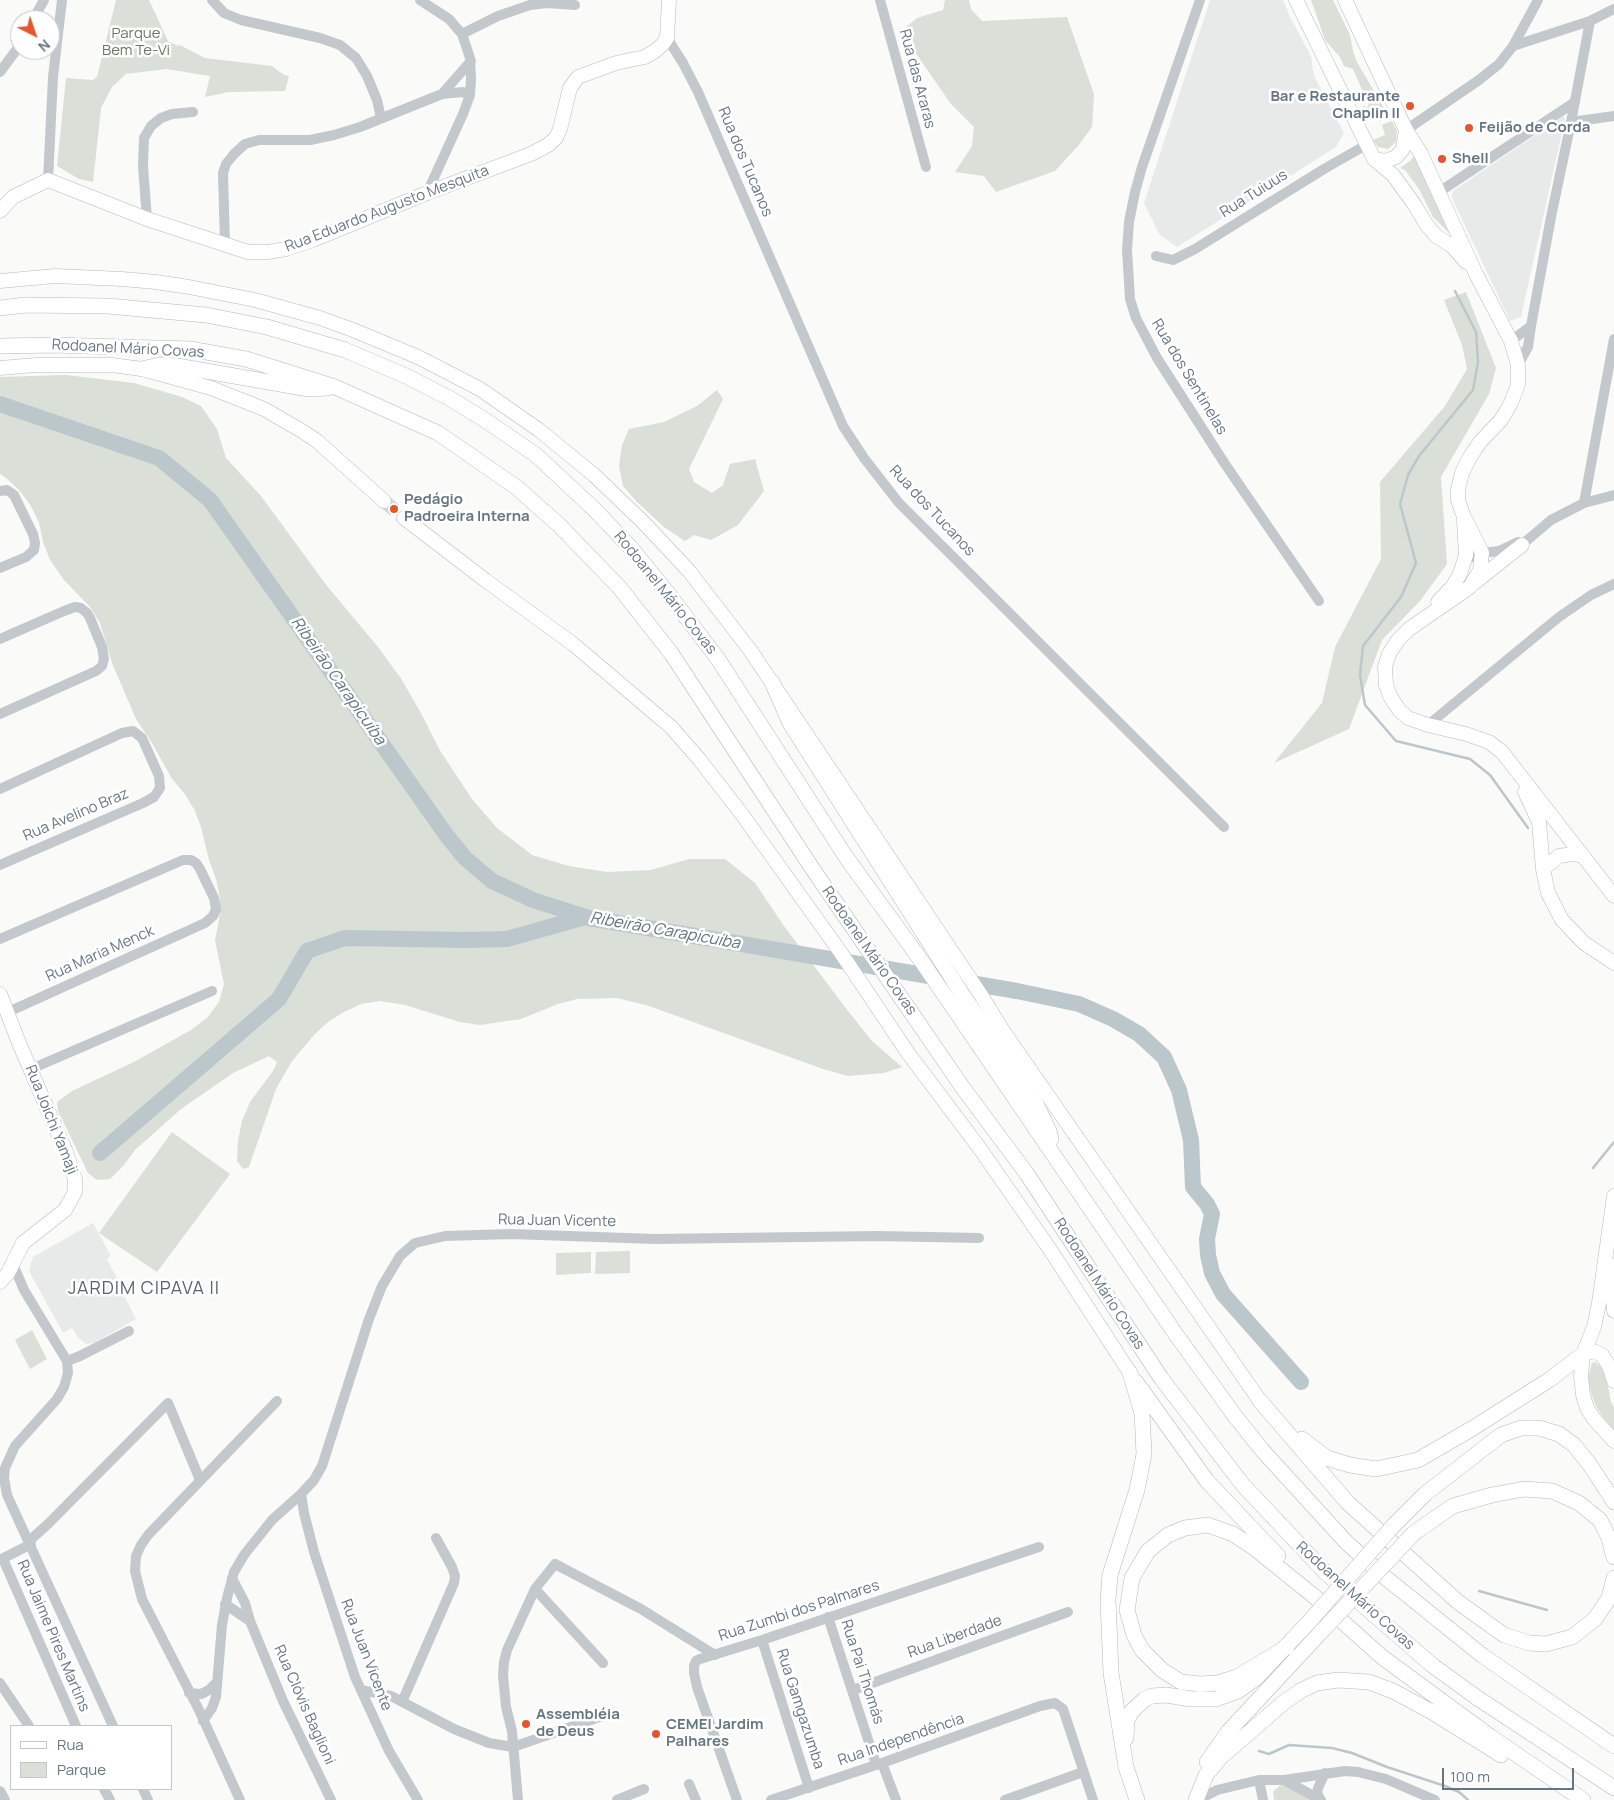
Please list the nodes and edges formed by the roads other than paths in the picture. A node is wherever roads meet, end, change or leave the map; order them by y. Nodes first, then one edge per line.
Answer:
1 (212, 0) edge
2 (420, 0) edge
3 (669, 0) edge
4 (880, 0) edge
5 (1200, 0) edge
6 (1345, 0) edge
7 (1538, 0) edge
8 (1298, 2) edge
9 (575, 5) dead end
10 (1614, 9) edge
11 (1590, 21) junction
12 (462, 34) junction
13 (667, 38) junction
14 (1513, 46) junction
15 (10, 58) edge
16 (53, 60) edge
17 (471, 61) junction
18 (0, 72) edge
19 (442, 94) junction
20 (470, 95) junction
21 (1575, 102) junction
22 (193, 112) dead end
23 (1614, 116) edge
24 (381, 118) junction
25 (1571, 122) junction
26 (1406, 130) junction
27 (1366, 145) junction
28 (1374, 159) junction
29 (926, 167) dead end
30 (48, 180) junction
31 (1439, 192) junction
32 (427, 193) junction
33 (0, 211) edge
34 (147, 219) junction
35 (225, 244) junction
36 (1156, 256) dead end
37 (1476, 274) junction
38 (0, 281) edge
39 (0, 308) edge
40 (1530, 326) junction
41 (1614, 339) edge
42 (1511, 341) junction
43 (0, 346) edge
44 (1518, 365) junction
45 (0, 368) edge
46 (142, 369) junction
47 (335, 387) junction
48 (0, 492) edge
49 (1614, 495) edge
50 (384, 501) tunnel mouth
51 (1584, 503) junction
52 (1464, 517) junction
53 (404, 518) tunnel mouth
54 (1533, 535) junction
55 (1522, 545) junction
56 (1482, 553) junction
57 (1464, 560) junction
58 (0, 568) edge
59 (1480, 570) junction
60 (1614, 584) edge
61 (1470, 587) junction
62 (1319, 601) dead end
63 (1424, 618) junction
64 (0, 640) edge
65 (772, 682) junction
66 (0, 714) edge
67 (1428, 726) junction
68 (1502, 752) junction
69 (0, 788) edge
70 (1224, 827) dead end
71 (1583, 856) junction
72 (0, 865) edge
73 (1543, 869) junction
74 (1614, 896) edge
75 (0, 940) edge
76 (1610, 955) edge
77 (212, 991) dead end
78 (0, 994) edge
79 (8, 1012) junction
80 (31, 1069) junction
81 (1055, 1155) junction
82 (1613, 1203) edge
83 (979, 1238) dead end
84 (1608, 1242) junction
85 (13, 1264) junction
86 (0, 1282) edge
87 (1614, 1311) edge
88 (129, 1331) dead end
89 (1583, 1354) junction
90 (67, 1361) junction
91 (1130, 1373) junction
92 (1549, 1380) junction
93 (1614, 1381) edge
94 (277, 1401) dead end
95 (1260, 1401) junction
96 (1614, 1441) edge
97 (200, 1480) junction
98 (301, 1494) junction
99 (1425, 1494) junction
100 (1614, 1502) edge
101 (304, 1513) junction
102 (272, 1520) junction
103 (436, 1538) dead end
104 (30, 1542) junction
105 (1039, 1547) dead end
106 (1614, 1557) edge
107 (2, 1559) edge
108 (232, 1578) junction
109 (1614, 1578) edge
110 (535, 1589) junction
111 (1315, 1596) junction
112 (226, 1604) junction
113 (1068, 1612) dead end
114 (828, 1617) junction
115 (250, 1621) junction
116 (762, 1640) junction
117 (1287, 1647) junction
118 (715, 1655) junction
119 (603, 1663) dead end
120 (0, 1683) edge
121 (216, 1683) junction
122 (361, 1690) junction
123 (853, 1690) junction
124 (189, 1693) junction
125 (402, 1702) junction
126 (611, 1713) dead end
127 (203, 1721) junction
128 (28, 1725) edge
129 (76, 1725) edge
130 (113, 1725) edge
131 (1614, 1746) edge
132 (513, 1747) junction
133 (879, 1763) junction
134 (1126, 1767) junction
135 (1206, 1771) junction
136 (1083, 1772) junction
137 (1326, 1773) junction
138 (1259, 1780) junction
139 (1284, 1780) junction
140 (689, 1784) dead end
141 (809, 1788) junction
142 (1614, 1788) edge
143 (644, 1790) dead end
144 (0, 1791) edge
145 (5, 1800) edge
146 (240, 1800) edge
147 (331, 1800) edge
148 (418, 1800) edge
149 (518, 1800) edge
150 (617, 1800) edge
151 (696, 1800) edge
152 (738, 1800) edge
153 (771, 1800) edge
154 (896, 1800) edge
155 (1005, 1800) edge
156 (1093, 1800) edge
157 (1131, 1800) edge
158 (1136, 1800) edge
159 (1185, 1800) edge
160 (1197, 1800) edge
161 (1263, 1800) edge
162 (1320, 1800) edge
163 (1436, 1800) edge
164 (1581, 1800) edge

1 - 24 street
2 - 12 street
3 - 13 main road
4 - 29 street, Rua das Araras
5 - 62 street, Rua dos Sentinelas
6 - 26 main road
7 - 14 street
8 - 27 main road
9 - 12 street
10 - 11 street
11 - 14 street
11 - 21 street
12 - 17 street
13 - 32 main road, Rua Eduardo Augusto Mesquita
13 - 70 street, Rua dos Tucanos
14 - 26 street
15 - 18 street
16 - 30 street
17 - 19 street
17 - 20 street
19 - 20 street
19 - 24 street
20 - 32 street
21 - 25 street
21 - 31 street
22 - 34 street
23 - 25 street
24 - 35 street
25 - 40 street
26 - 28 main road
26 - 31 main road
27 - 28 main road
27 - 36 street, Rua Tuiuus
28 - 37 main road
30 - 33 main road
30 - 34 main road, Rua Eduardo Augusto Mesquita
31 - 37 main road
32 - 35 main road, Rua Eduardo Augusto Mesquita
34 - 35 main road, Rua Eduardo Augusto Mesquita
37 - 42 main road
38 - 65 main road
39 - 81 highway, Rodoanel Mário Covas
40 - 42 street
40 - 44 street
41 - 51 street
42 - 44 main road
43 - 47 highway, Rodoanel Mário Covas
44 - 52 main road
45 - 46 main road
46 - 47 highway
46 - 50 main road
47 - 142 highway, Rodoanel Mário Covas
48 - 58 street
49 - 51 street
51 - 54 street
52 - 56 main road
52 - 57 main road
53 - 91 main road
54 - 55 street
54 - 56 street
55 - 59 street
55 - 61 main road
56 - 57 street
56 - 59 main road
57 - 63 main road
59 - 61 main road
60 - 67 street
61 - 63 main road
63 - 67 main road
64 - 66 street
65 - 81 highway
65 - 95 main road
67 - 68 main road
68 - 71 main road
68 - 73 main road
69 - 72 street, Rua Avelino Braz
71 - 73 main road
71 - 74 main road
73 - 76 main road
75 - 79 street, Rua Maria Menck
77 - 80 street
78 - 79 main road, Rua Joichi Yamaji
79 - 80 main road, Rua Joichi Yamaji
80 - 85 main road, Rua Joichi Yamaji
81 - 131 highway, Rodoanel Mário Covas
82 - 84 main road
83 - 98 street, Rua Juan Vicente
84 - 87 main road
84 - 89 main road
85 - 86 main road, Rua Joichi Yamaji
85 - 90 street
88 - 90 street
89 - 92 highway
89 - 93 main road
89 - 96 main road
90 - 104 street
91 - 111 highway
91 - 134 highway
92 - 95 highway
92 - 99 highway
94 - 97 street
95 - 109 highway
97 - 104 street
97 - 124 street
98 - 101 street, Rua Juan Vicente
98 - 102 street, Rua Juan Vicente
99 - 100 highway
99 - 117 highway, bridge
101 - 102 street
101 - 122 street, Rua Juan Vicente
102 - 108 street, Rua Juan Vicente
103 - 125 street
104 - 107 street
104 - 130 street
105 - 114 street, Rua Zumbi dos Palmares
106 - 135 highway, bridge
107 - 129 street, Rua Jaime Pires Martins
108 - 112 street, Rua Juan Vicente
108 - 115 street, Rua Clóvis Baglioni
110 - 118 street, Rua Zumbi dos Palmares
110 - 119 street
110 - 132 street
111 - 117 highway
111 - 164 highway
112 - 115 street
112 - 121 street, Rua Juan Vicente
113 - 123 street, Rua Liberdade
114 - 116 street, Rua Zumbi dos Palmares
114 - 123 street, Rua Pai Thomás
115 - 147 street, Rua Clóvis Baglioni
116 - 118 street, Rua Zumbi dos Palmares
116 - 141 street, Rua Gamgazumba
117 - 134 highway
118 - 152 street
120 - 128 street
121 - 124 street
121 - 127 street, Rua Juan Vicente
122 - 125 street
122 - 148 street, Rua Juan Vicente
123 - 133 street, Rua Pai Thomás
124 - 127 street
125 - 132 street
126 - 132 street
127 - 146 street
132 - 149 street
133 - 136 street, Rua Independência
133 - 141 street, Rua Independência
133 - 154 street, Rua Pai Thomás
134 - 157 main road
134 - 158 highway
135 - 159 highway
135 - 160 highway
135 - 164 highway
136 - 155 street
136 - 156 street
137 - 139 street
137 - 162 street
137 - 163 street
138 - 139 street
138 - 160 street
138 - 161 street
139 - 162 street
140 - 151 street
141 - 153 street, Rua Independência
143 - 150 street
144 - 145 street

